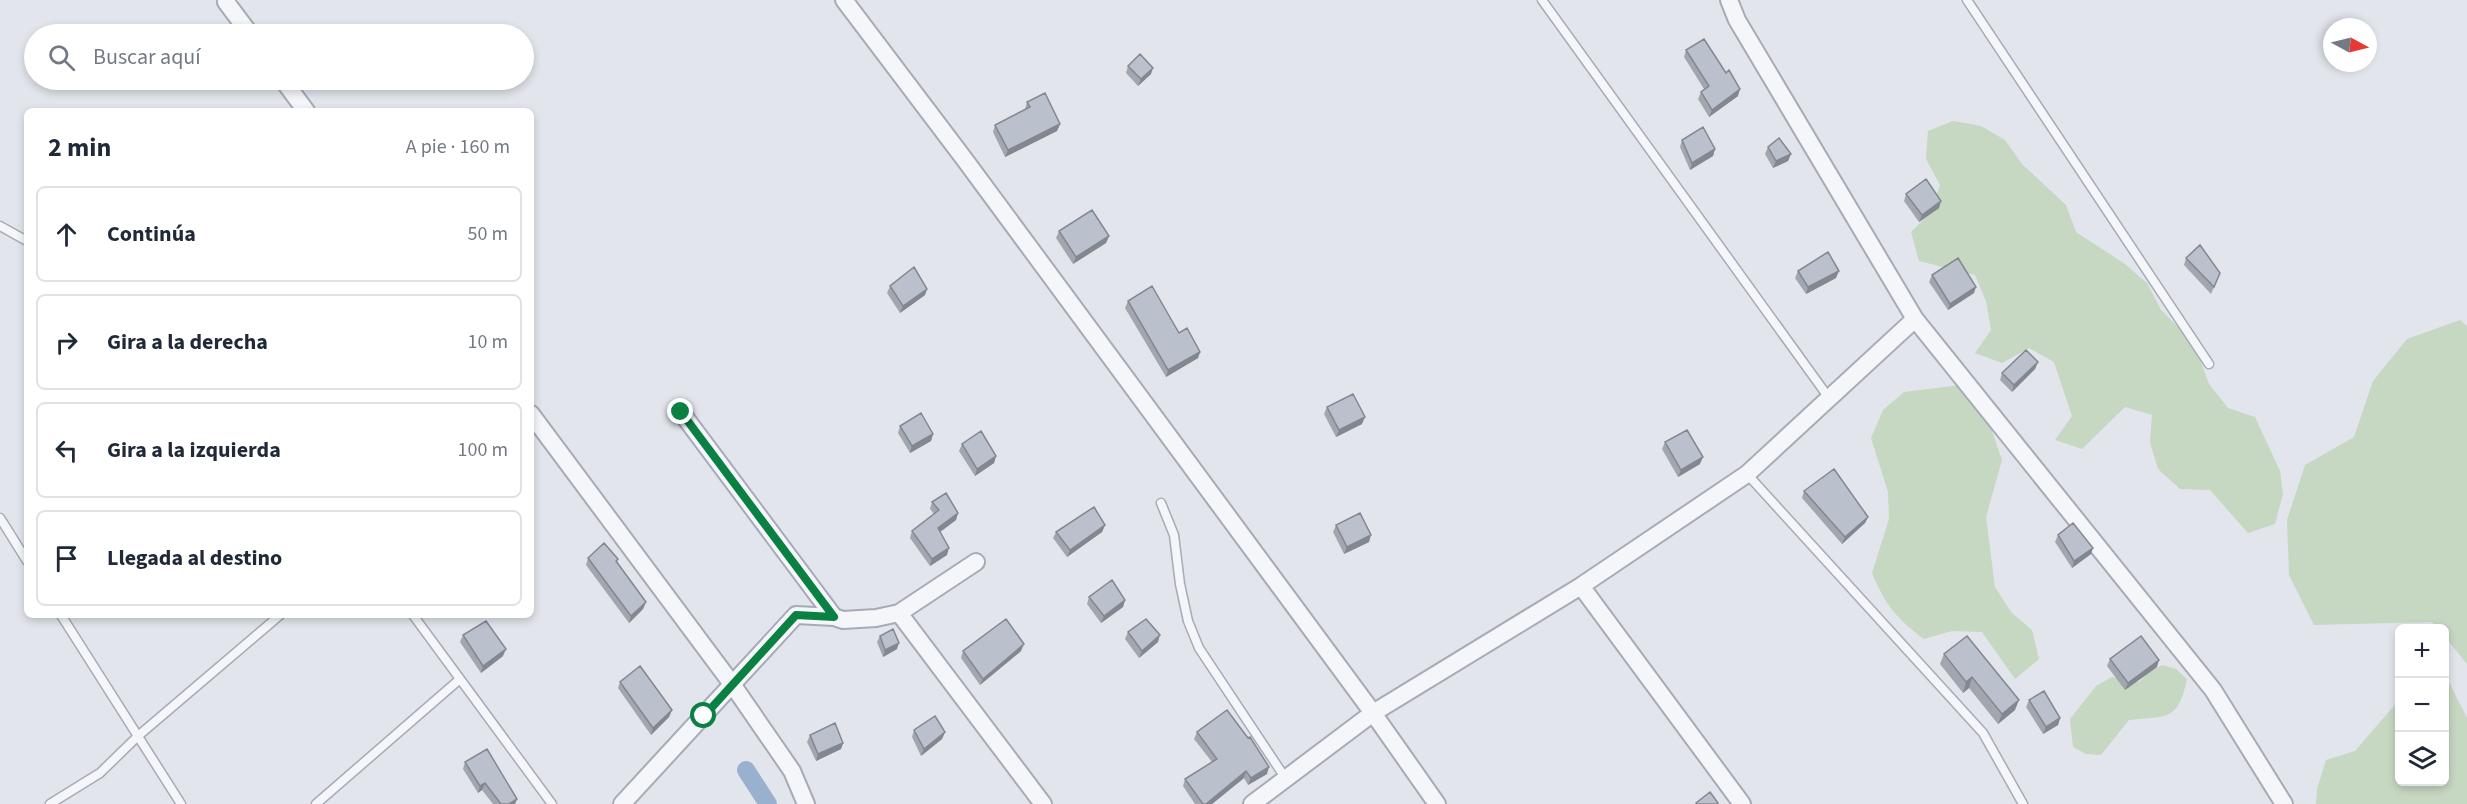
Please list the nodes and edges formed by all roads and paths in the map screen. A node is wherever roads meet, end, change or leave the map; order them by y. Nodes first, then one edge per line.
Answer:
1 (227, 0) edge
2 (844, 0) edge
3 (1542, 0) edge
4 (1730, 0) edge
5 (1967, 0) edge
6 (242, 24) edge
7 (290, 90) edge
8 (304, 108) edge
9 (0, 226) edge
10 (24, 239) edge
11 (1915, 319) junction
12 (2209, 364) dead end
13 (1829, 398) junction
14 (681, 412) dead end
15 (534, 418) edge
16 (1747, 474) junction
17 (1161, 503) dead end
18 (0, 518) edge
19 (24, 556) edge
20 (976, 562) dead end
21 (1581, 586) junction
22 (899, 614) junction
23 (834, 617) junction
24 (63, 618) edge
25 (276, 618) edge
26 (415, 618) edge
27 (460, 679) junction
28 (732, 684) junction
29 (1373, 713) junction
30 (138, 736) junction
31 (1286, 779) junction
32 (50, 804) edge
33 (181, 804) edge
34 (316, 804) edge
35 (552, 804) edge
36 (622, 804) edge
37 (806, 804) edge
38 (1043, 804) edge
39 (1252, 804) edge
40 (1437, 804) edge
41 (1742, 804) edge
42 (2023, 804) edge
43 (2284, 804) edge

1 - 6 street
2 - 29 street
3 - 13 lane
4 - 11 street
5 - 12 lane
7 - 8 street
9 - 10 lane
11 - 13 street
11 - 43 street
13 - 16 street
14 - 23 street
15 - 28 street
16 - 21 street
16 - 42 lane
17 - 31 lane
18 - 19 lane
20 - 22 street
21 - 29 street
21 - 41 street
22 - 23 street
22 - 38 street
23 - 28 street
24 - 30 lane
25 - 30 lane
26 - 27 lane
27 - 34 lane
27 - 35 lane
28 - 36 street
28 - 37 street
29 - 31 street
29 - 40 street
30 - 32 lane
30 - 33 lane
31 - 39 street

